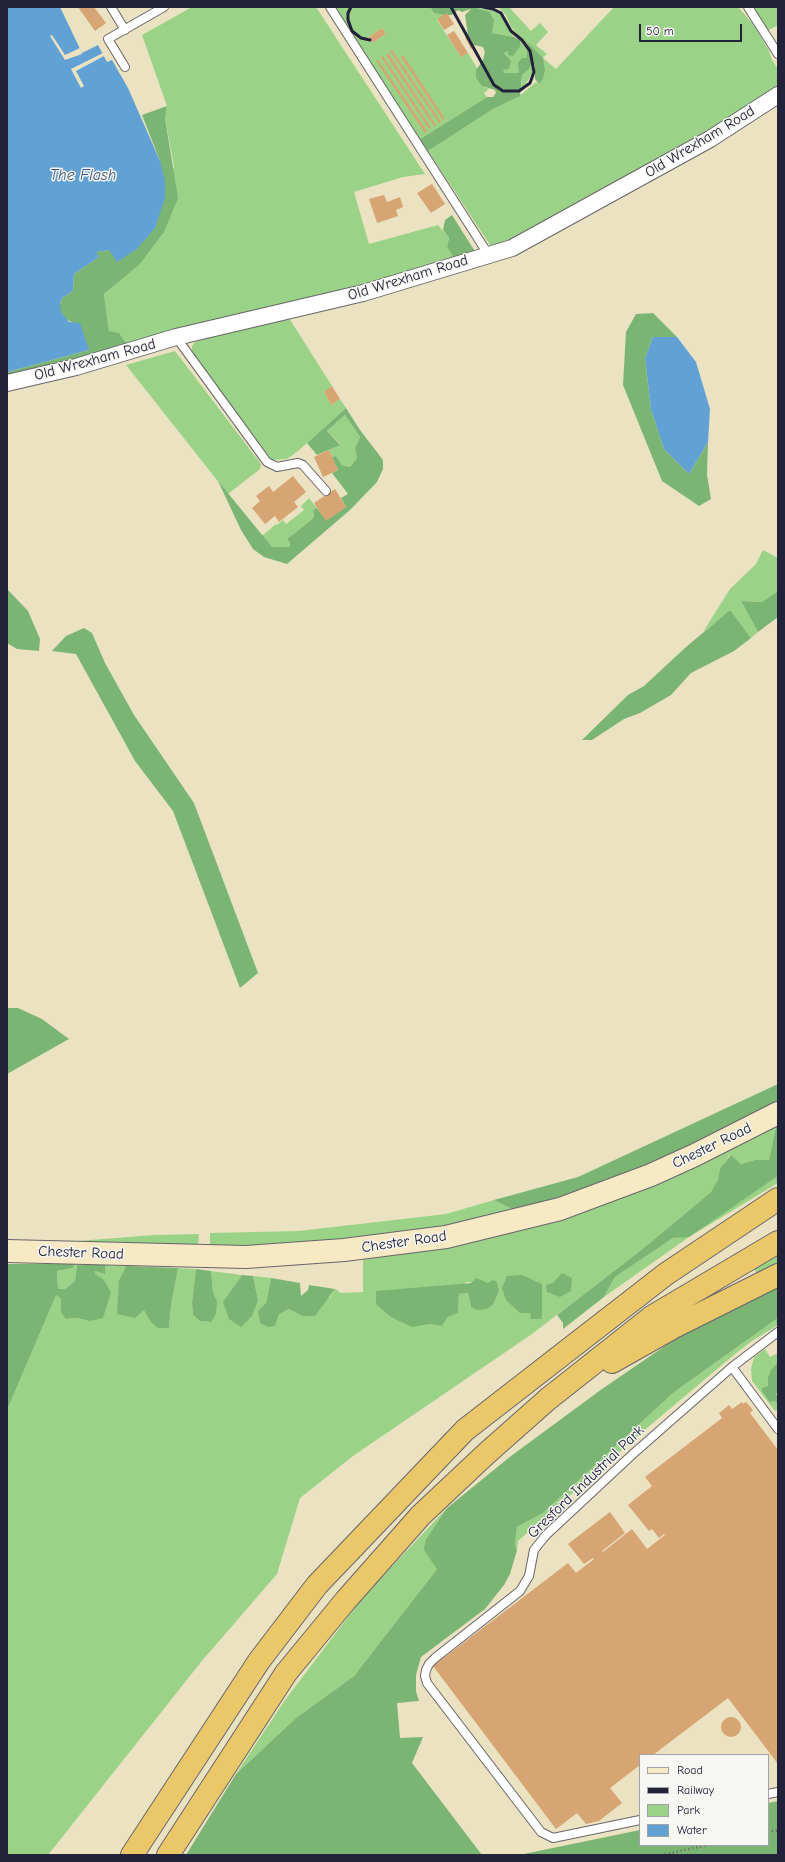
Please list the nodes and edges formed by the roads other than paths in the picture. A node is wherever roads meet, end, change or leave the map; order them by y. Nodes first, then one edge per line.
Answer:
1 (112, 7) edge
2 (164, 7) edge
3 (330, 7) edge
4 (748, 7) edge
5 (124, 30) junction
6 (778, 54) edge
7 (125, 67) dead end
8 (778, 95) edge
9 (488, 254) junction
10 (176, 338) junction
11 (7, 383) edge
12 (326, 491) dead end
13 (778, 1113) edge
14 (778, 1199) edge
15 (778, 1207) edge
16 (721, 1237) junction
17 (778, 1242) edge
18 (7, 1251) edge
19 (778, 1275) edge
20 (778, 1332) edge
21 (732, 1367) junction
22 (548, 1399) junction
23 (778, 1429) edge
24 (639, 1820) edge
25 (132, 1855) edge
26 (168, 1855) edge

1 - 5 lane
2 - 5 lane
3 - 9 lane
4 - 6 lane
5 - 7 lane
8 - 9 street, Old Wrexham Road
9 - 10 street, Old Wrexham Road
10 - 11 street, Old Wrexham Road
10 - 12 lane
13 - 18 main road, Chester Road
14 - 16 highway
15 - 16 highway
16 - 25 highway
17 - 22 highway
19 - 22 highway
20 - 21 lane, Gresford Industrial Park
21 - 23 lane
21 - 24 lane, Gresford Industrial Park
22 - 26 highway

